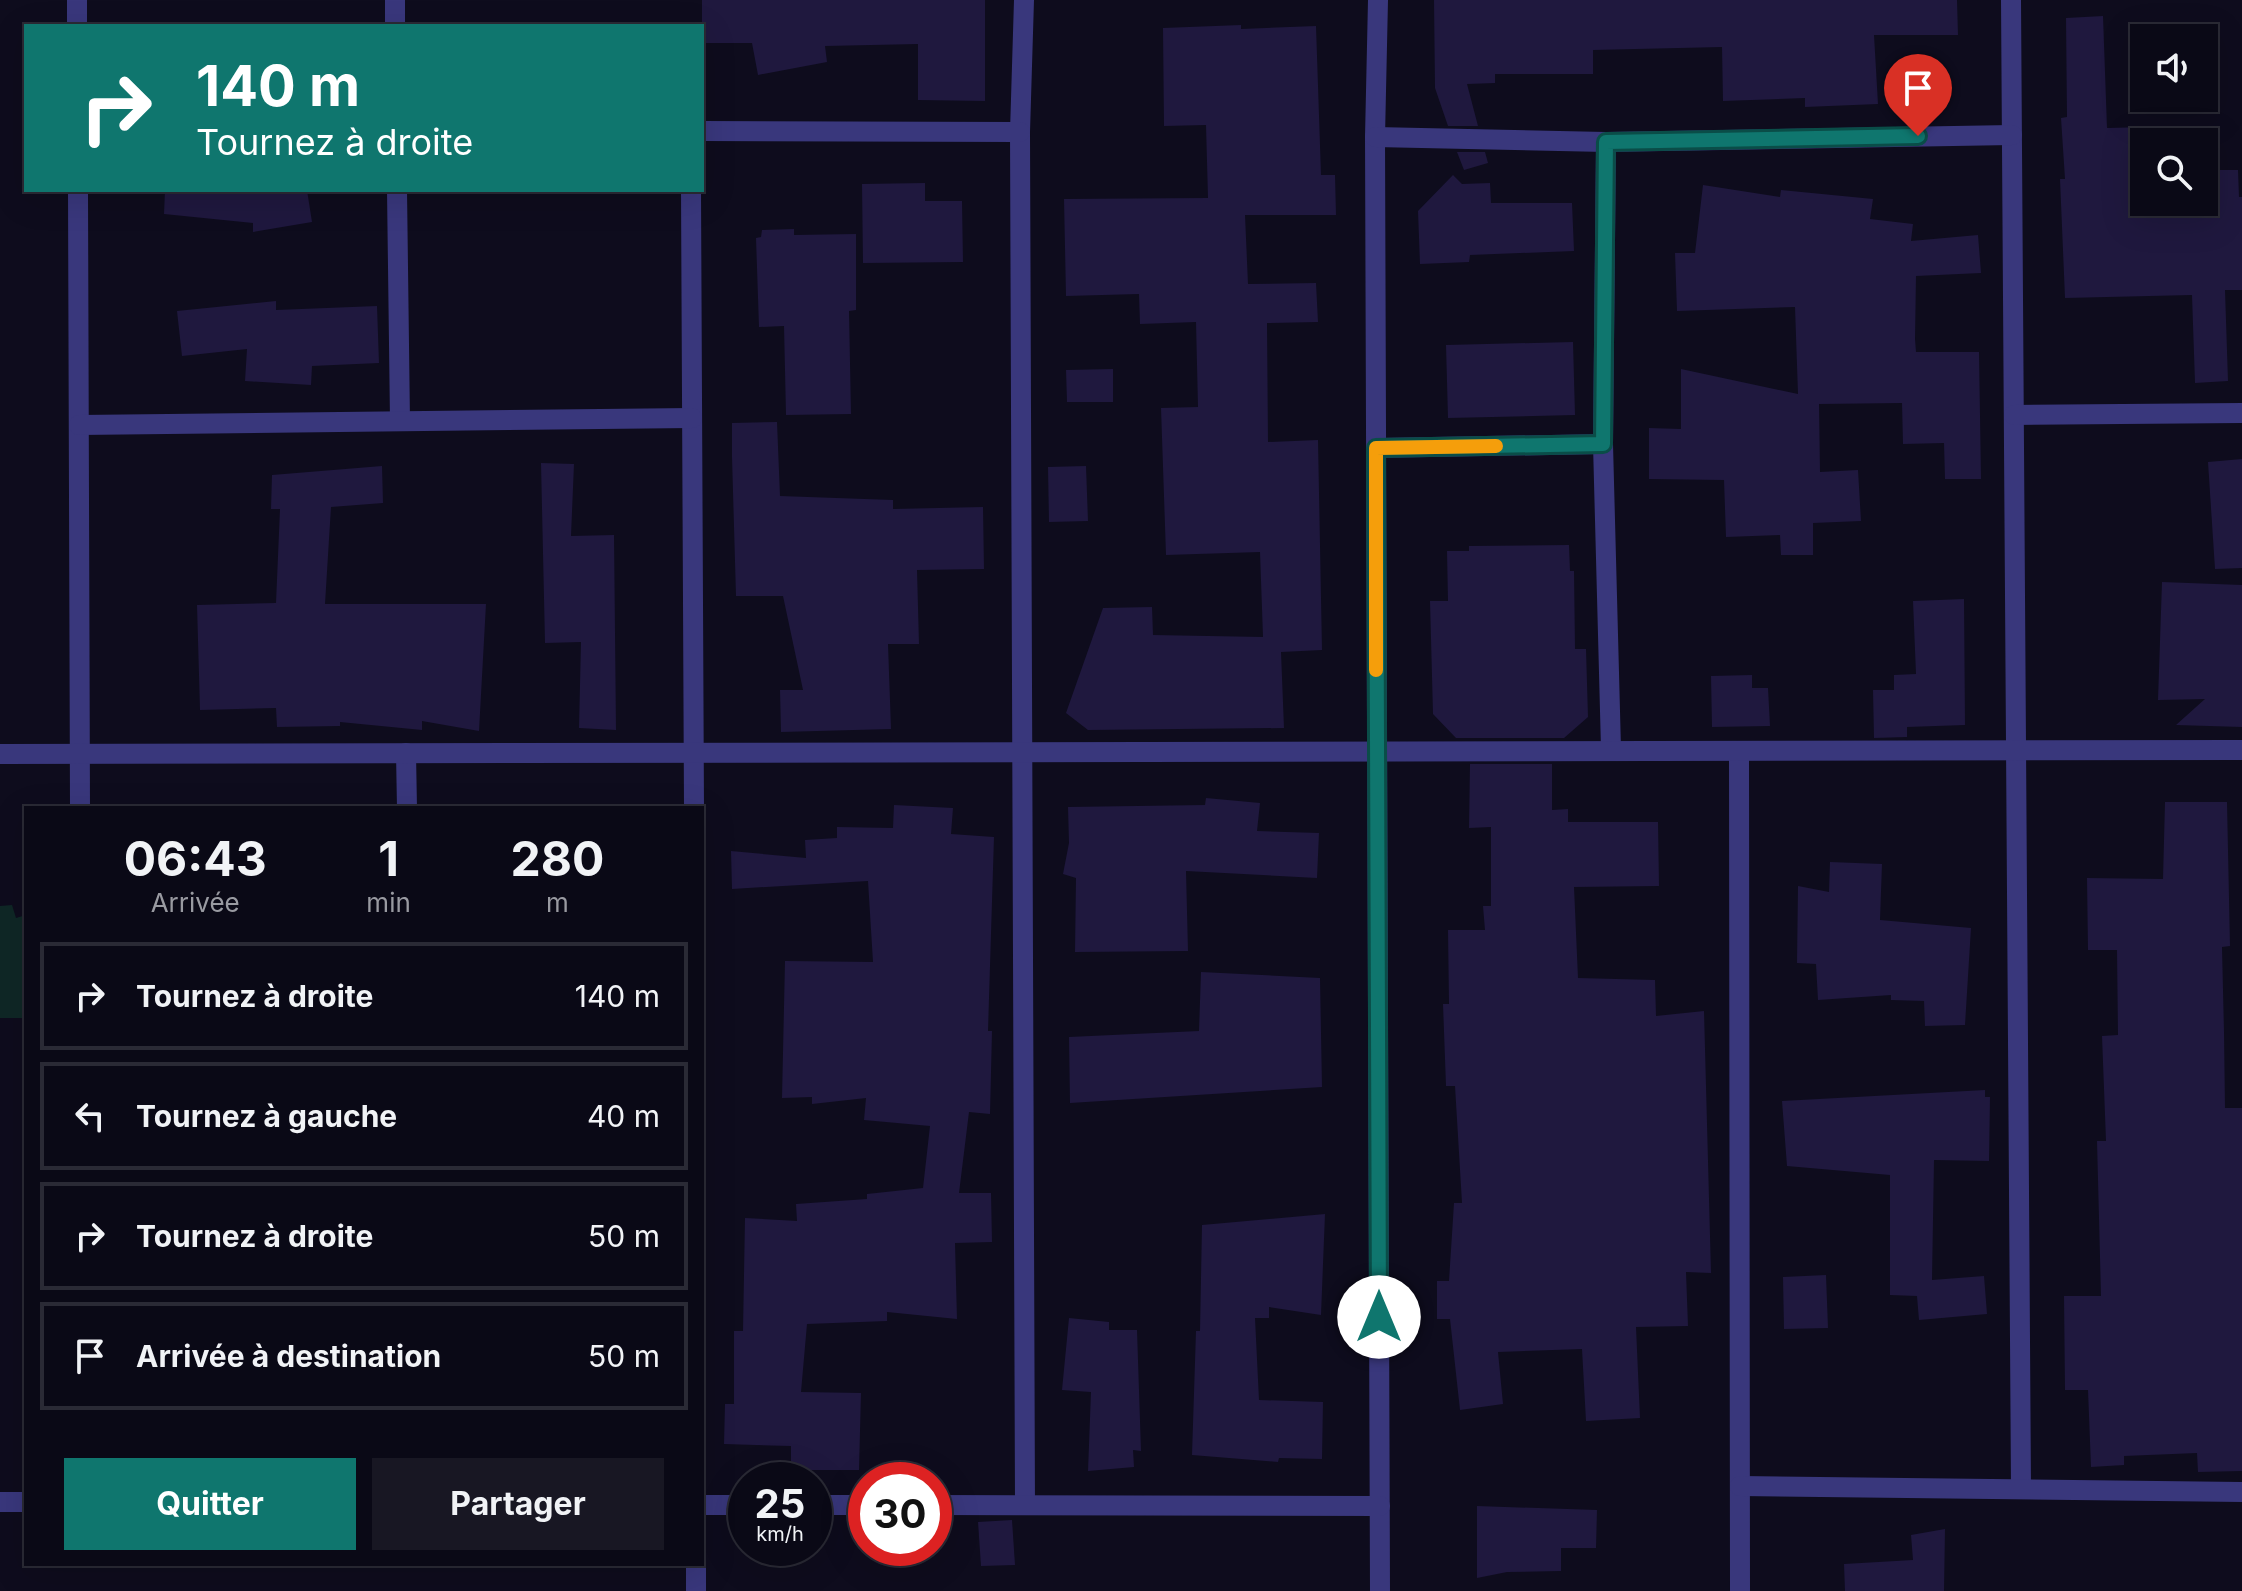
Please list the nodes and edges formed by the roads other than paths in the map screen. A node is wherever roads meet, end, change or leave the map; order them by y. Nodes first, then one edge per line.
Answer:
1 (77, 0) edge
2 (395, 0) edge
3 (1024, 0) edge
4 (1378, 0) edge
5 (2011, 0) edge
6 (77, 24) edge
7 (395, 24) edge
8 (704, 131) edge
9 (1020, 132) junction
10 (2012, 135) junction
11 (1375, 137) junction
12 (1606, 142) junction
13 (78, 192) edge
14 (397, 192) edge
15 (691, 192) edge
16 (2242, 413) edge
17 (2014, 415) junction
18 (692, 418) junction
19 (400, 421) junction
20 (79, 425) junction
21 (1603, 444) junction
22 (1376, 448) junction
23 (1611, 749) junction
24 (2017, 750) junction
25 (2242, 750) edge
26 (1377, 751) junction
27 (1739, 751) junction
28 (693, 752) junction
29 (1022, 752) junction
30 (406, 753) junction
31 (0, 754) edge
32 (80, 754) junction
33 (80, 806) edge
34 (407, 806) edge
35 (694, 806) edge
36 (1740, 1486) junction
37 (2021, 1489) junction
38 (2242, 1492) edge
39 (0, 1502) edge
40 (24, 1502) edge
41 (704, 1505) edge
42 (728, 1505) edge
43 (952, 1505) edge
44 (1025, 1505) junction
45 (1380, 1506) junction
46 (696, 1566) edge
47 (696, 1591) edge
48 (1380, 1591) edge
49 (1740, 1591) edge

1 - 6 street
2 - 7 street
3 - 9 street
4 - 11 street
5 - 10 street
8 - 9 street
9 - 29 street
10 - 12 street
10 - 17 street
11 - 12 street
11 - 22 street
12 - 21 street
13 - 20 street
14 - 19 street
15 - 18 street
16 - 17 street
17 - 24 street
18 - 19 street
18 - 28 street
19 - 20 street
20 - 32 street
21 - 22 street
21 - 23 street
22 - 26 street
23 - 26 street
23 - 27 street
24 - 25 street
24 - 27 street
24 - 37 street
26 - 29 street
26 - 45 street
27 - 36 street
28 - 29 street
28 - 30 street
28 - 35 street
29 - 44 street
30 - 32 street
30 - 34 street
31 - 32 street
32 - 33 street
36 - 37 street
36 - 49 street
37 - 38 street
39 - 40 street
41 - 42 street
43 - 44 street
44 - 45 street
45 - 48 street
46 - 47 street

